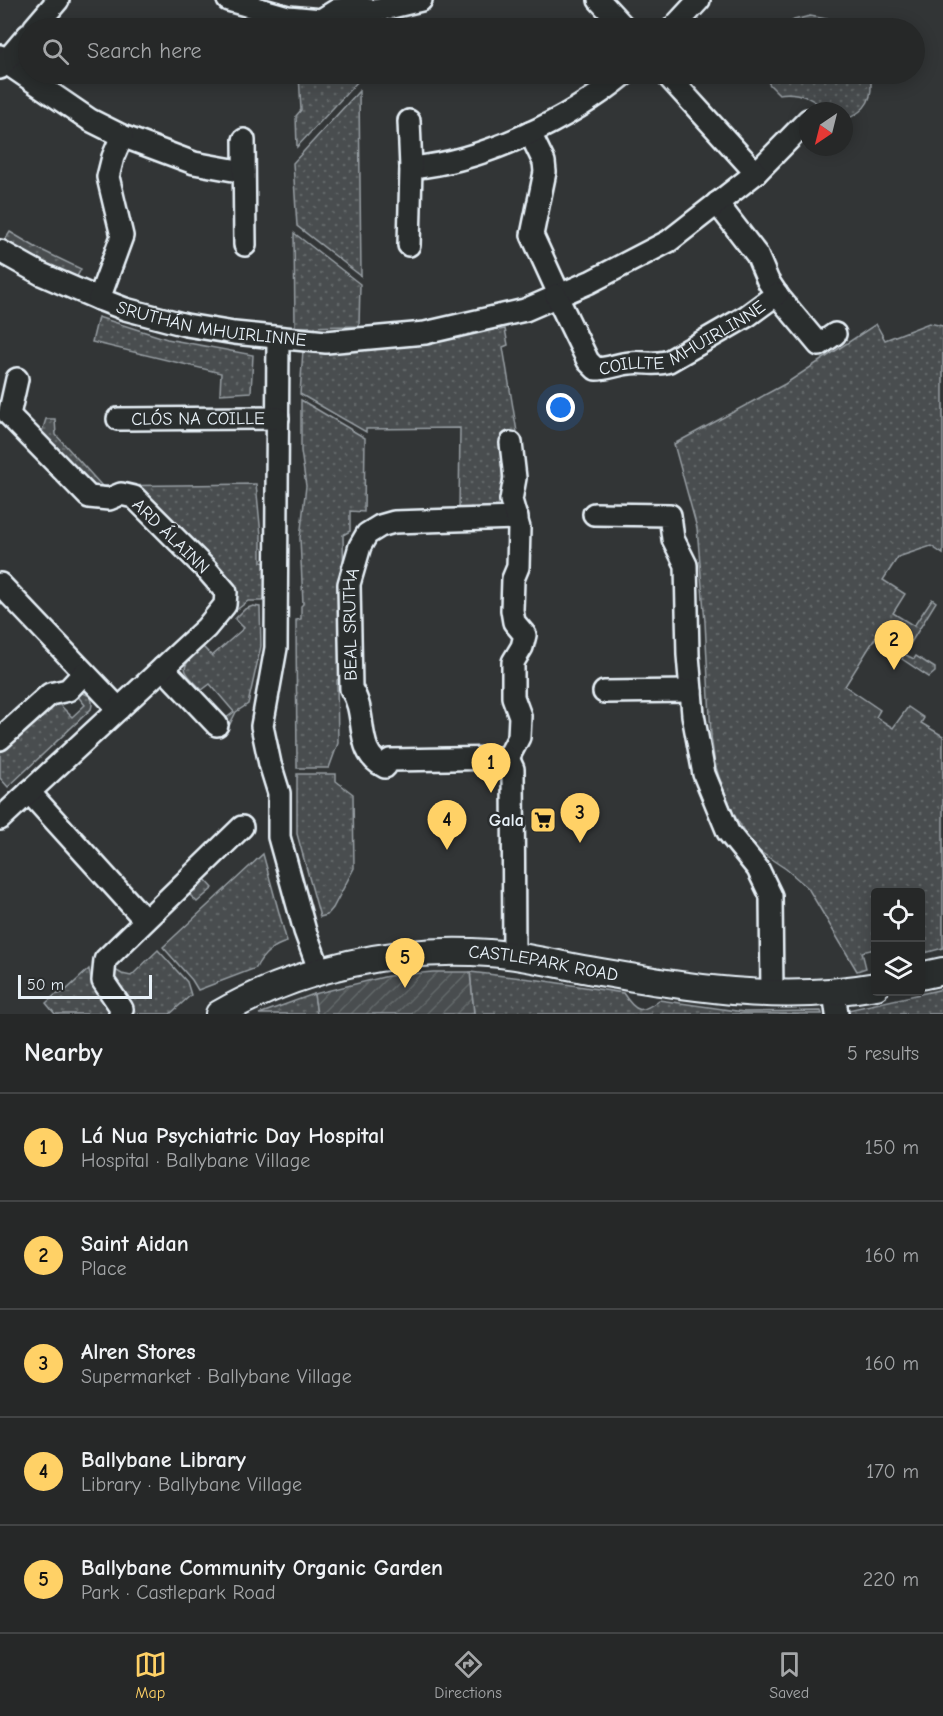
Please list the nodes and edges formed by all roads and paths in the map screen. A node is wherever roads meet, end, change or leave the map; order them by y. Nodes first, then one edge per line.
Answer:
1 (58, 0) edge
2 (228, 0) edge
3 (422, 0) edge
4 (599, 0) edge
5 (699, 0) edge
6 (43, 18) edge
7 (299, 18) edge
8 (324, 18) edge
9 (616, 18) edge
10 (682, 18) edge
11 (18, 45) edge
12 (2, 62) edge
13 (18, 73) edge
14 (35, 84) edge
15 (611, 84) edge
16 (675, 84) edge
17 (409, 121) dead end
18 (799, 129) edge
19 (530, 133) junction
20 (122, 136) junction
21 (244, 141) dead end
22 (411, 168) junction
23 (244, 172) junction
24 (756, 173) junction
25 (717, 203) junction
26 (409, 244) dead end
27 (245, 246) dead end
28 (0, 251) edge
29 (557, 294) junction
30 (777, 294) junction
31 (99, 298) junction
32 (835, 334) dead end
33 (278, 338) junction
34 (17, 379) dead end
35 (278, 418) junction
36 (118, 419) dead end
37 (511, 443) dead end
38 (594, 514) dead end
39 (517, 518) junction
40 (0, 584) edge
41 (163, 668) junction
42 (84, 674) junction
43 (691, 691) junction
44 (604, 692) dead end
45 (119, 710) junction
46 (217, 725) dead end
47 (0, 739) edge
48 (508, 758) junction
49 (29, 792) junction
50 (0, 819) edge
51 (242, 827) dead end
52 (145, 920) junction
53 (514, 957) junction
54 (943, 971) edge
55 (320, 972) junction
56 (925, 975) edge
57 (871, 988) edge
58 (772, 994) junction
59 (836, 1003) edge
60 (120, 1014) edge
61 (219, 1014) edge

1 - 6 street
2 - 7 street
3 - 8 street
4 - 9 street
5 - 10 street
11 - 12 street
12 - 13 street
14 - 20 street
15 - 19 street
16 - 24 street
17 - 22 street
18 - 24 street
19 - 22 street
19 - 29 street, COILLTE MHUIRLINNE
20 - 23 street
20 - 31 street, SRUTHÁN MHUIRLINNE
21 - 23 street
22 - 26 street
23 - 27 street
24 - 25 street
25 - 29 street
25 - 30 street, COILLTE MHUIRLINNE
28 - 31 street, SRUTHÁN MHUIRLINNE
29 - 30 street, COILLTE MHUIRLINNE
29 - 33 street, SRUTHÁN MHUIRLINNE
30 - 32 street, COILLTE MHUIRLINNE
31 - 33 street, SRUTHÁN MHUIRLINNE
33 - 35 street
34 - 41 street, ARD ÁLAINN
35 - 36 street, CLÓS NA COILLE
35 - 55 street
37 - 39 street
38 - 43 street
39 - 48 street
39 - 48 street, BEAL SRUTHA
40 - 42 street
41 - 45 street, ARD ÁLAINN
41 - 46 street
42 - 45 street
42 - 47 street
43 - 44 street
43 - 58 street
45 - 49 street, ARD ÁLAINN
48 - 53 street
49 - 50 street, ARD ÁLAINN
49 - 52 street
51 - 52 street
52 - 60 street
53 - 55 street, CASTLEPARK ROAD
53 - 58 street, CASTLEPARK ROAD
54 - 56 street
55 - 61 street, CASTLEPARK ROAD
57 - 59 street, CASTLEPARK ROAD
58 - 59 street, CASTLEPARK ROAD

